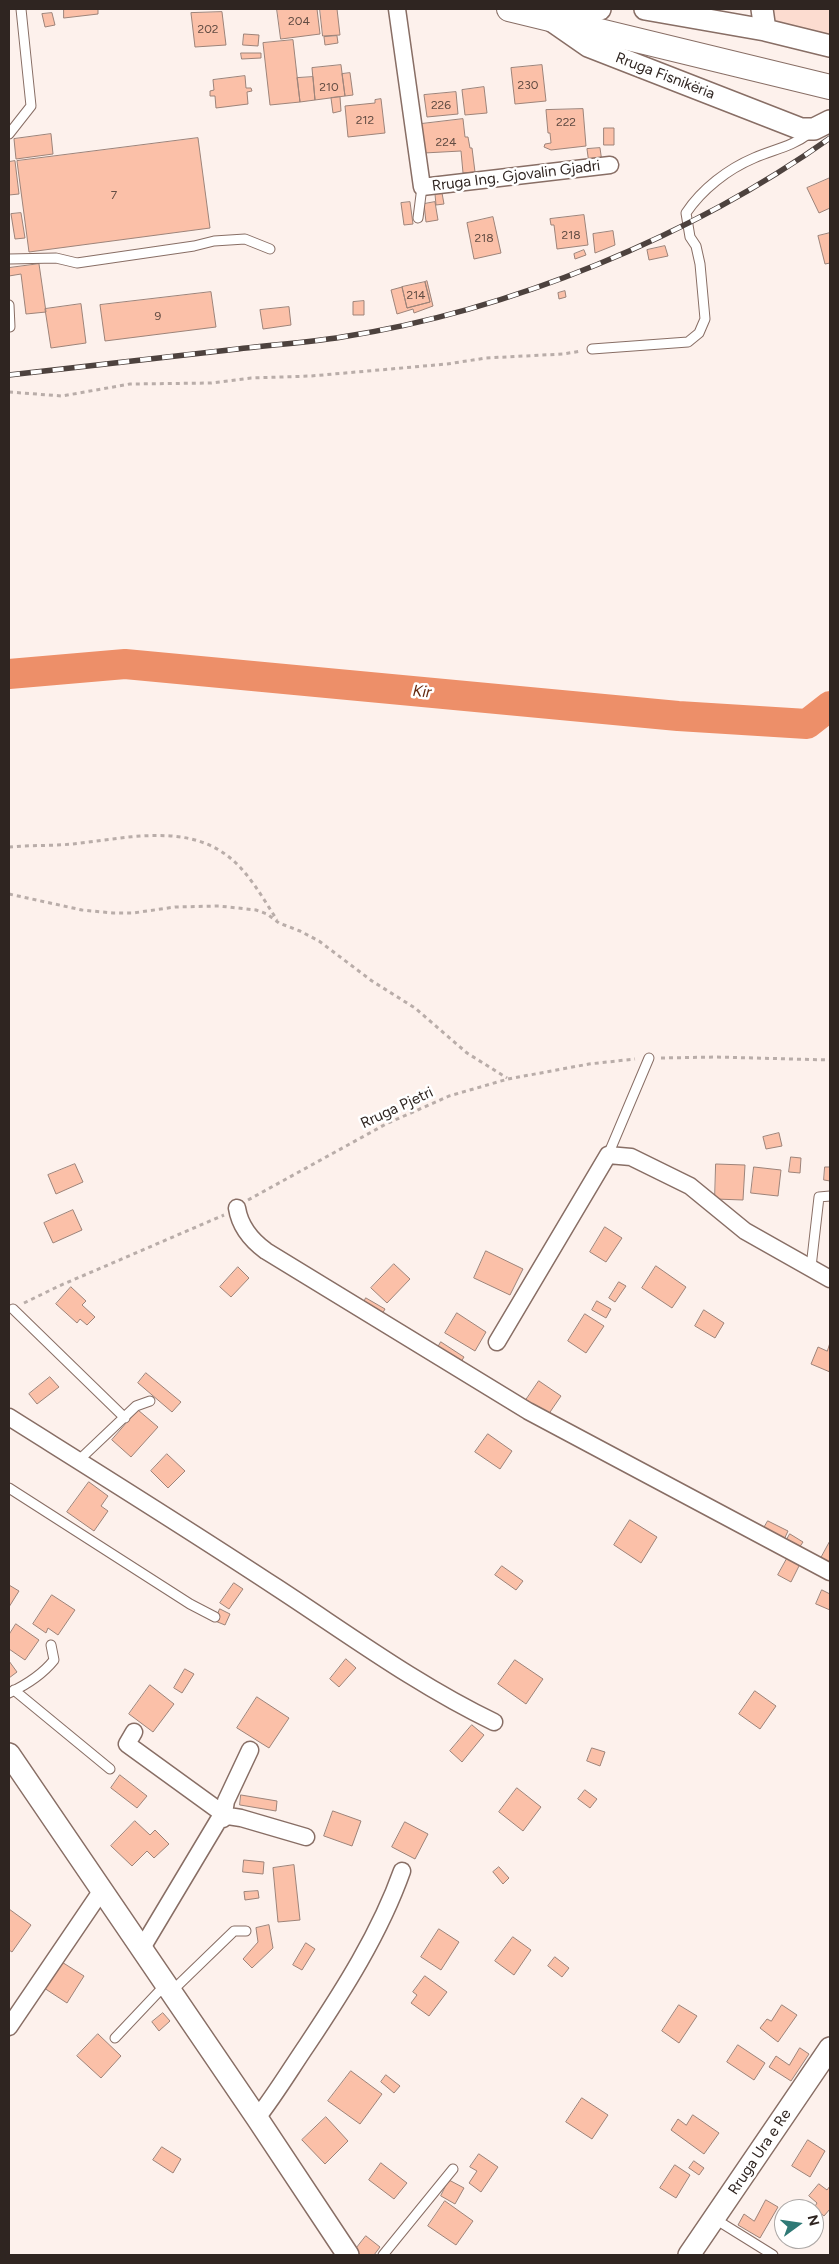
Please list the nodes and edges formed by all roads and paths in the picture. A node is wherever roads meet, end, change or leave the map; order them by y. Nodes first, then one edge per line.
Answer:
1 (21, 9) edge
2 (397, 9) edge
3 (509, 9) edge
4 (600, 9) edge
5 (645, 9) edge
6 (762, 9) edge
7 (552, 21) junction
8 (765, 30) junction
9 (830, 46) edge
10 (829, 87) edge
11 (822, 125) edge
12 (9, 134) edge
13 (610, 165) dead end
14 (422, 187) junction
15 (418, 218) dead end
16 (270, 249) dead end
17 (9, 259) edge
18 (9, 305) edge
19 (10, 327) dead end
20 (592, 349) joint
21 (9, 392) edge
22 (9, 846) edge
23 (9, 894) edge
24 (278, 923) junction
25 (649, 1058) junction
26 (830, 1060) edge
27 (508, 1079) junction
28 (608, 1155) junction
29 (830, 1196) edge
30 (237, 1208) junction
31 (812, 1266) junction
32 (830, 1279) edge
33 (13, 1309) joint
34 (497, 1342) dead end
35 (150, 1401) dead end
36 (9, 1417) edge
37 (125, 1418) junction
38 (78, 1461) junction
39 (9, 1488) edge
40 (830, 1572) edge
41 (215, 1617) dead end
42 (51, 1645) dead end
43 (12, 1691) edge
44 (494, 1722) dead end
45 (134, 1732) dead end
46 (250, 1750) dead end
47 (9, 1754) edge
48 (110, 1768) dead end
49 (223, 1818) junction
50 (306, 1837) dead end
51 (402, 1871) dead end
52 (102, 1890) junction
53 (246, 1931) dead end
54 (142, 1948) junction
55 (169, 1988) junction
56 (9, 2027) edge
57 (115, 2038) dead end
58 (830, 2048) edge
59 (258, 2118) junction
60 (452, 2169) dead end
61 (714, 2220) junction
62 (342, 2253) edge
63 (382, 2255) edge
64 (689, 2255) edge
65 (773, 2255) edge

1 - 12 lane
2 - 14 street, Rruga Ing. Gjovalin Gjadri
3 - 7 main road
4 - 7 street
5 - 8 street
6 - 8 street
7 - 10 main road
7 - 11 street, Rruga Fisnikëria
8 - 9 street
11 - 20 lane
13 - 14 street, Rruga Ing. Gjovalin Gjadri
14 - 15 lane
16 - 17 lane
18 - 19 lane
20 - 21 path
22 - 24 path
23 - 24 path
24 - 27 path
25 - 26 path, Rruga Pjetri
25 - 27 path, Rruga Pjetri
25 - 28 lane
27 - 30 path, Rruga Pjetri
28 - 31 street
28 - 34 street
29 - 31 lane
30 - 33 path, Rruga Pjetri
30 - 40 street
31 - 32 street
33 - 37 lane
35 - 37 lane
36 - 38 street
37 - 38 lane
38 - 44 street
39 - 41 lane
42 - 43 lane
43 - 48 lane
45 - 49 street
46 - 49 street
47 - 52 street
49 - 50 street
49 - 54 street
51 - 59 street
52 - 54 street
52 - 56 street
53 - 55 lane
54 - 55 street
55 - 57 lane
55 - 59 street
58 - 61 street, Rruga Ura e Re
59 - 62 street
60 - 63 lane
61 - 64 street, Rruga Ura e Re
61 - 65 lane

